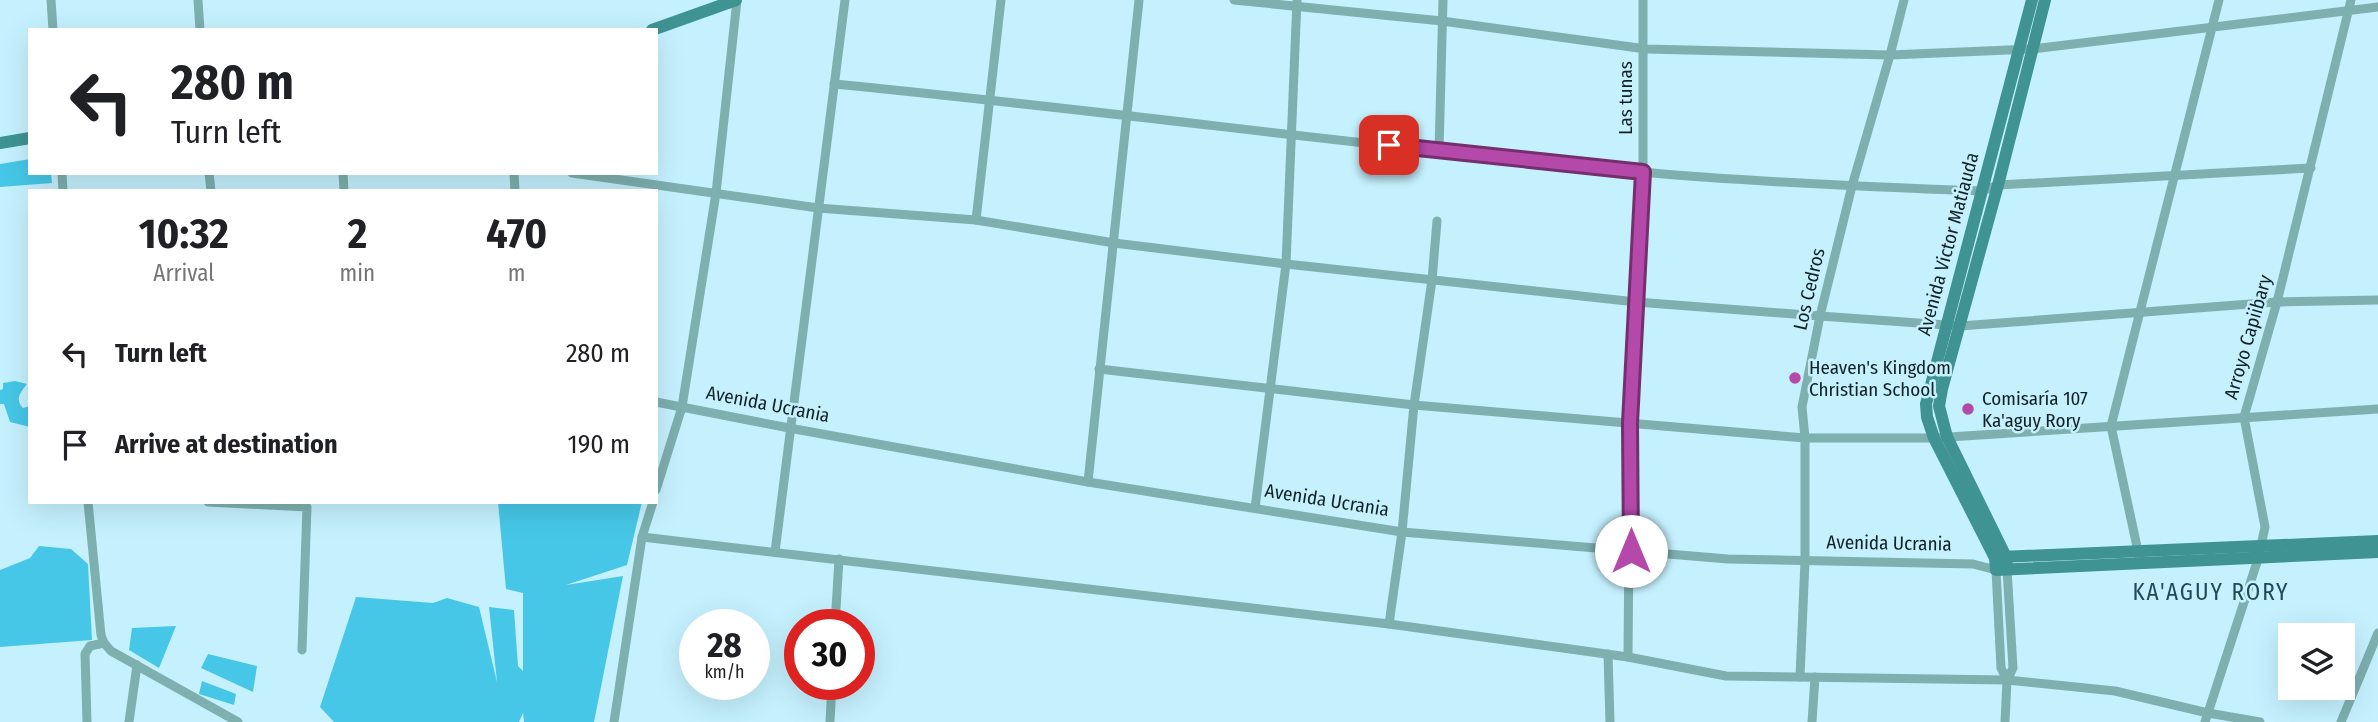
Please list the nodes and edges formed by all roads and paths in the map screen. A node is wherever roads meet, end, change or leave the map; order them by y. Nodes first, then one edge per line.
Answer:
1 (51, 0) edge
2 (198, 0) edge
3 (736, 0) edge
4 (845, 0) edge
5 (1001, 0) edge
6 (1139, 0) edge
7 (1234, 0) edge
8 (1443, 0) edge
9 (1643, 0) edge
10 (1904, 0) edge
11 (2032, 0) edge
12 (2045, 0) edge
13 (2219, 0) edge
14 (1297, 4) edge
15 (2350, 5) edge
16 (2378, 7) edge
17 (1442, 21) junction
18 (2212, 27) junction
19 (53, 28) edge
20 (200, 28) edge
21 (658, 28) edge
22 (1642, 49) junction
23 (2026, 49) junction
24 (1890, 55) junction
25 (834, 84) junction
26 (990, 99) junction
27 (1127, 116) junction
28 (1290, 134) junction
29 (28, 138) edge
30 (0, 143) edge
31 (1439, 151) junction
32 (2311, 168) junction
33 (1643, 172) junction
34 (586, 175) edge
35 (2175, 176) junction
36 (1998, 185) junction
37 (1852, 186) junction
38 (1982, 191) junction
39 (716, 193) junction
40 (818, 208) junction
41 (976, 220) junction
42 (1437, 221) dead end
43 (1114, 243) junction
44 (1286, 264) junction
45 (1432, 280) junction
46 (2378, 300) edge
47 (1636, 302) junction
48 (2277, 302) junction
49 (2139, 313) junction
50 (1820, 316) junction
51 (1953, 326) junction
52 (1099, 369) junction
53 (1271, 389) junction
54 (658, 402) edge
55 (1414, 405) junction
56 (681, 407) junction
57 (2378, 409) edge
58 (2244, 417) junction
59 (1632, 423) junction
60 (2111, 426) junction
61 (789, 428) junction
62 (1941, 437) junction
63 (1805, 438) junction
64 (1088, 482) junction
65 (658, 483) edge
66 (88, 504) edge
67 (246, 504) edge
68 (652, 504) edge
69 (1255, 508) junction
70 (1402, 532) junction
71 (642, 537) junction
72 (2378, 541) edge
73 (1631, 551) junction
74 (775, 552) junction
75 (2378, 552) edge
76 (2259, 553) junction
77 (2139, 558) junction
78 (839, 559) junction
79 (1805, 561) junction
80 (2001, 563) junction
81 (836, 609) edge
82 (1389, 624) junction
83 (2378, 633) edge
84 (104, 643) junction
85 (302, 650) dead end
86 (1608, 654) junction
87 (1628, 657) junction
88 (137, 665) junction
89 (1800, 677) junction
90 (1815, 677) junction
91 (2007, 680) junction
92 (831, 700) edge
93 (2207, 718) edge
94 (234, 721) edge
95 (87, 722) edge
96 (130, 722) edge
97 (614, 722) edge
98 (830, 722) edge
99 (1610, 722) edge
100 (1812, 722) edge
101 (2005, 722) edge
102 (2260, 722) edge
103 (2341, 722) edge

1 - 19 street
2 - 20 street
3 - 21 main road
3 - 39 street
4 - 25 street
5 - 26 street
6 - 27 street
7 - 14 street
8 - 17 street
9 - 22 street, Las tunas
10 - 24 street, Los Cedros
11 - 23 main road, Avenida Victor Matiauda
12 - 23 main road, Avenida Victor Matiauda
13 - 18 street
14 - 17 street
14 - 28 street
15 - 16 street
15 - 18 street
15 - 32 street, Arroyo Capiibary
17 - 22 street
17 - 31 street
18 - 23 street
18 - 35 street
22 - 24 street
22 - 33 street, Las tunas
23 - 24 street
23 - 36 main road, Avenida Victor Matiauda
23 - 38 main road, Avenida Victor Matiauda
24 - 37 street, Los Cedros
25 - 26 street
25 - 40 street
26 - 27 street
26 - 41 street
27 - 28 street
27 - 43 street
28 - 31 street
28 - 44 street
29 - 30 main road
31 - 33 street
32 - 35 street
32 - 48 street, Arroyo Capiibary
33 - 37 street
33 - 47 street, Las tunas
34 - 39 street
35 - 36 street
35 - 49 street
36 - 38 street
36 - 51 main road, Avenida Victor Matiauda
37 - 38 street
37 - 50 street, Los Cedros
38 - 51 main road, Avenida Victor Matiauda
39 - 40 street
39 - 56 street
40 - 41 street
40 - 61 street
41 - 43 street
42 - 45 street
43 - 44 street
43 - 52 street
44 - 45 street
44 - 53 street
45 - 47 street
45 - 55 street
46 - 48 street
47 - 50 street
47 - 59 street, Las tunas
48 - 49 street
48 - 58 street, Arroyo Capiibary
49 - 51 street
49 - 60 street
50 - 51 street
50 - 63 street, Los Cedros
51 - 62 main road, Avenida Victor Matiauda
52 - 53 street
52 - 64 street
53 - 55 street
53 - 69 street
54 - 56 street, Avenida Ucrania
55 - 59 street
55 - 70 street
56 - 61 street, Avenida Ucrania
56 - 65 street
57 - 58 street
58 - 60 street
58 - 76 street, Arroyo Capiibary
59 - 63 street
59 - 73 street, Las tunas
60 - 62 street
60 - 77 street
61 - 64 street, Avenida Ucrania
61 - 74 street
62 - 63 street
62 - 80 main road, Avenida Victor Matiauda
63 - 79 street, Los Cedros
64 - 69 street, Avenida Ucrania
66 - 84 street
67 - 85 street
68 - 71 street
69 - 70 street, Avenida Ucrania
70 - 73 street, Avenida Ucrania
70 - 82 street
71 - 74 street
71 - 97 street
72 - 76 main road, Avenida Ucrania
73 - 79 street, Avenida Ucrania
73 - 87 street, Las tunas
74 - 78 street
75 - 76 main road, Avenida Ucrania
76 - 77 main road, Avenida Ucrania
76 - 93 street, Arroyo Capiibary
77 - 80 main road, Avenida Ucrania
78 - 81 street
78 - 82 street
79 - 80 street, Avenida Ucrania
79 - 89 street, Los Cedros
80 - 91 street
82 - 86 street
83 - 103 street
84 - 88 street
84 - 95 street
86 - 87 street
86 - 99 street
87 - 89 street
88 - 94 street
88 - 96 street
89 - 90 street
90 - 91 street
90 - 100 street
91 - 93 street
91 - 101 street
92 - 98 street
93 - 102 street

